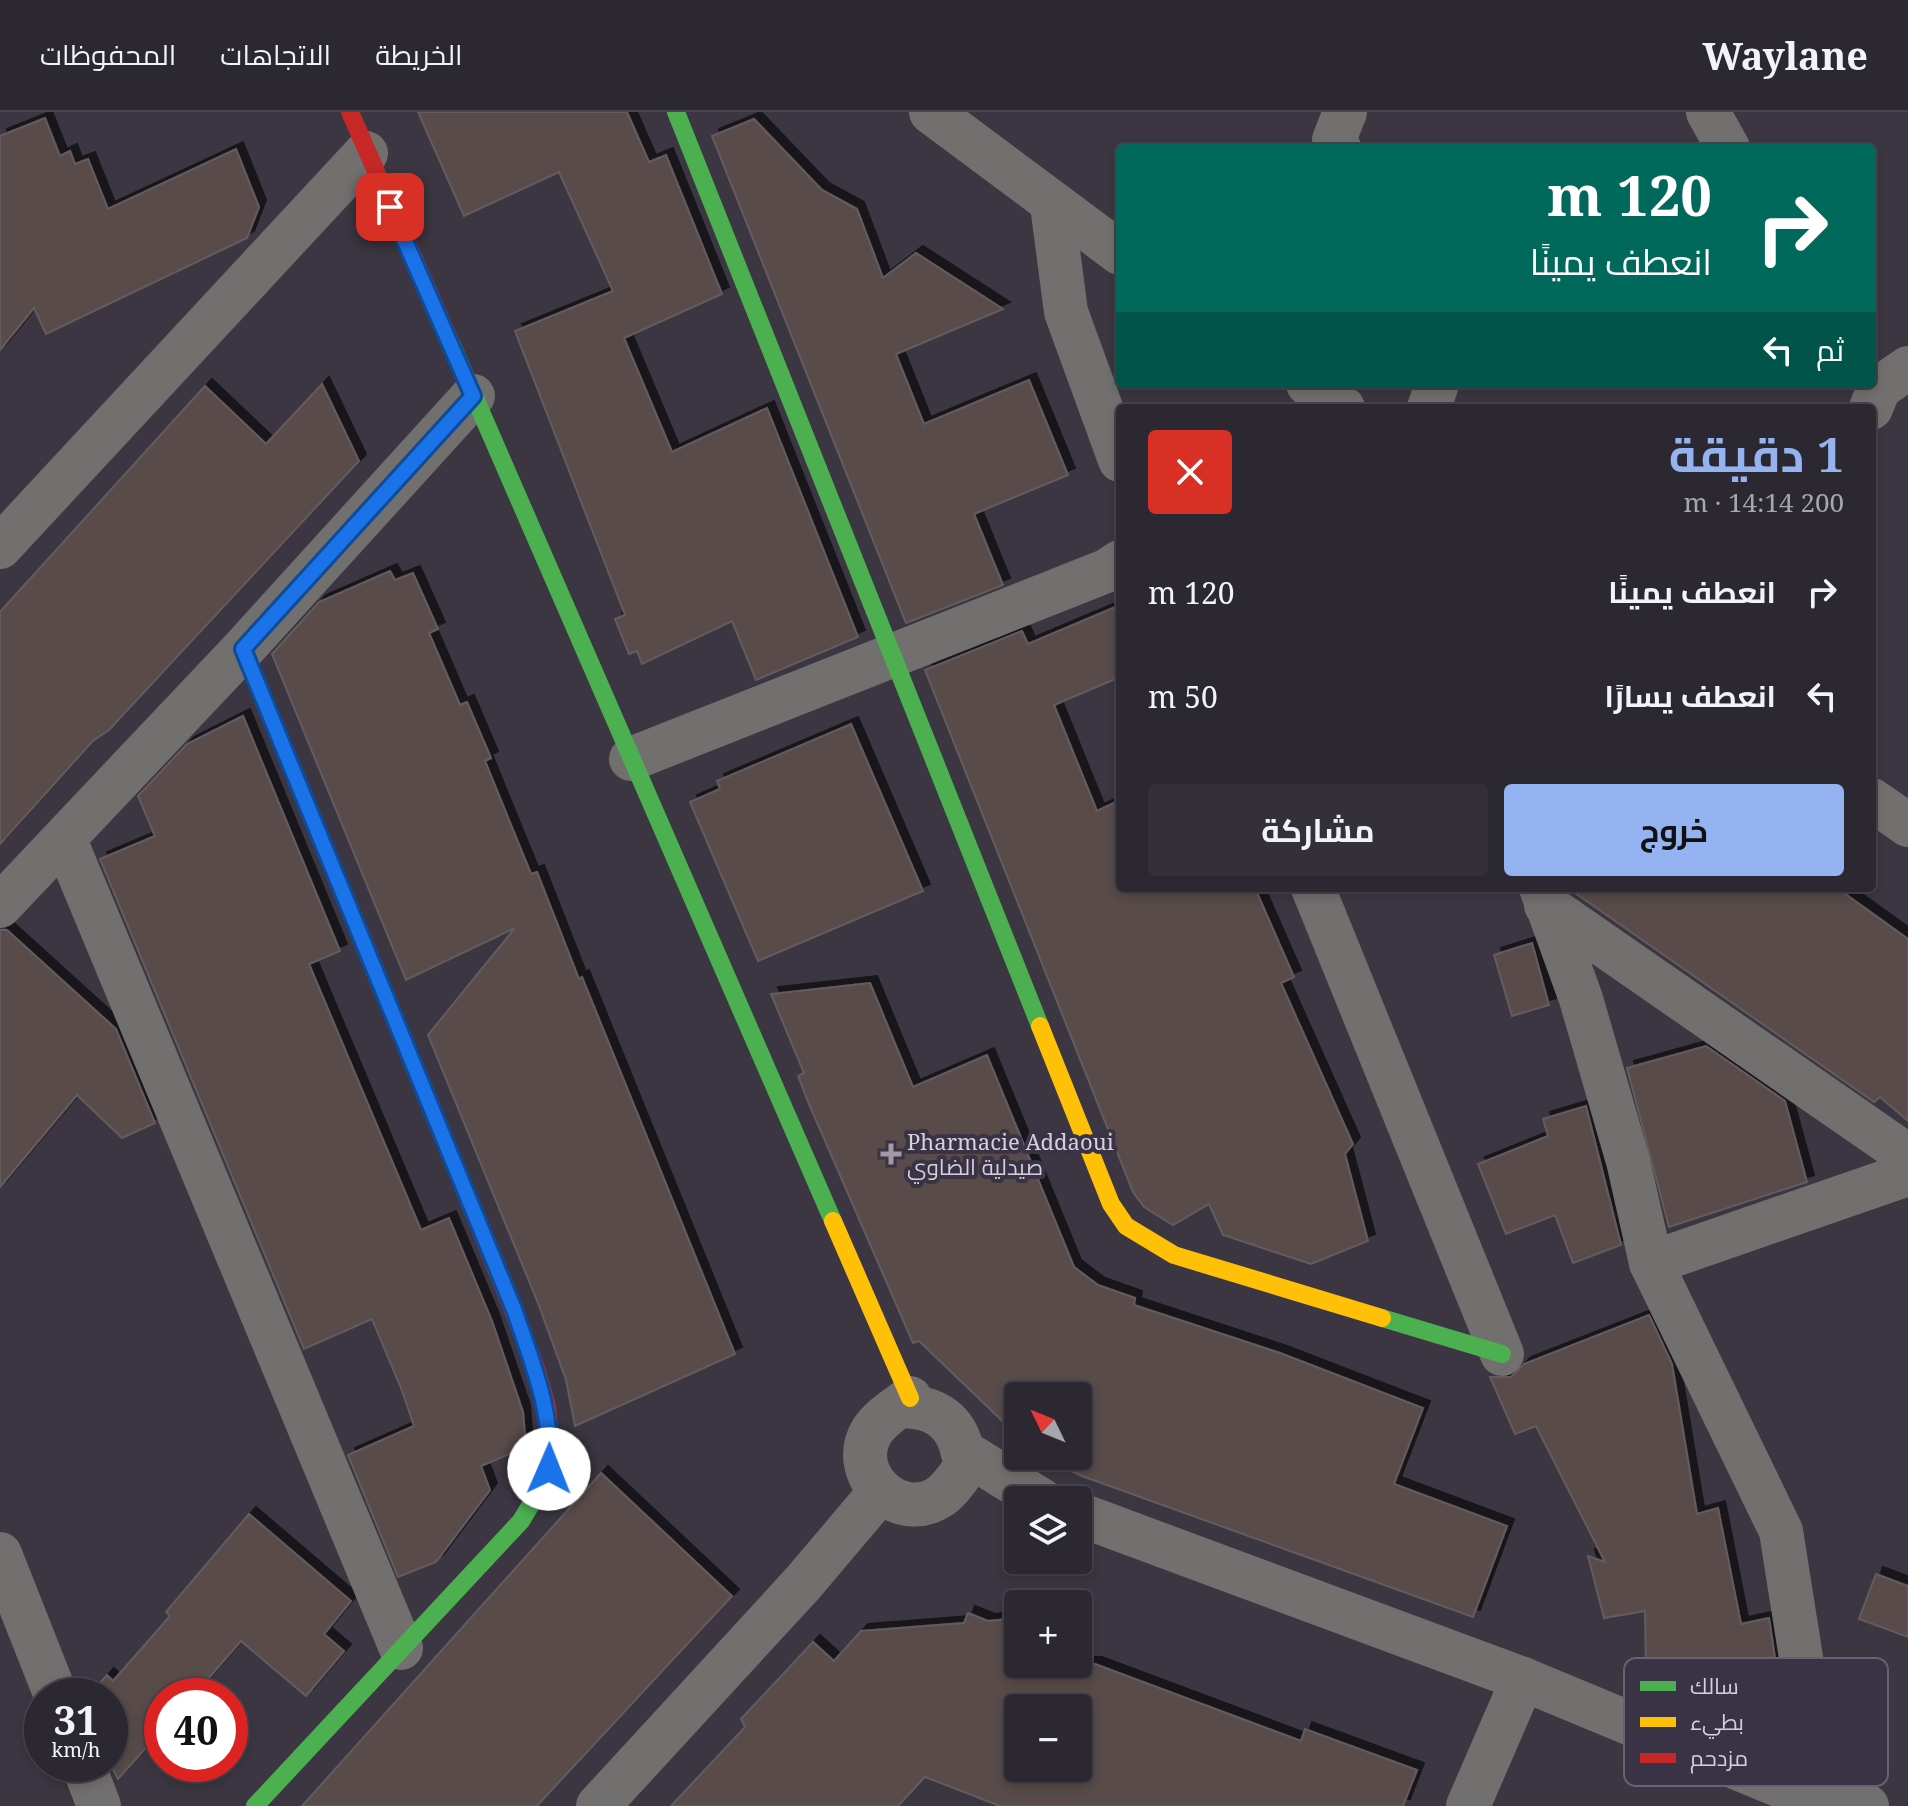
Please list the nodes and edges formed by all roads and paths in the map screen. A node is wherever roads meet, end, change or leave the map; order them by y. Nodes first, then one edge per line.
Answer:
1 (350, 112) edge
2 (676, 112) edge
3 (931, 112) edge
4 (1345, 112) edge
5 (1708, 112) edge
6 (1336, 144) edge
7 (1726, 144) edge
8 (366, 153) junction
9 (1052, 205) junction
10 (1116, 250) edge
11 (1314, 388) edge
12 (473, 396) junction
13 (1337, 404) edge
14 (1116, 449) edge
15 (0, 547) edge
16 (1116, 565) edge
17 (243, 649) junction
18 (894, 653) junction
19 (631, 759) junction
20 (1876, 803) edge
21 (1908, 825) edge
22 (65, 840) junction
23 (1315, 892) edge
24 (1543, 896) edge
25 (0, 906) edge
26 (1908, 1156) edge
27 (1908, 1174) edge
28 (1651, 1263) junction
29 (1502, 1354) joint
30 (910, 1398) junction
31 (972, 1457) junction
32 (1019, 1486) edge
33 (880, 1492) junction
34 (1092, 1519) edge
35 (0, 1554) edge
36 (401, 1648) junction
37 (1801, 1658) edge
38 (49, 1678) edge
39 (1523, 1679) junction
40 (1624, 1724) edge
41 (90, 1782) edge
42 (1766, 1786) edge
43 (1795, 1799) edge
44 (99, 1806) edge
45 (255, 1806) edge
46 (598, 1806) edge
47 (1468, 1806) edge
48 (1867, 1806) edge

1 - 8 street
2 - 18 street
3 - 9 street
4 - 6 street
5 - 7 street
8 - 12 street
8 - 15 street
9 - 10 street
9 - 14 street
11 - 13 street
12 - 17 street
12 - 19 street
16 - 18 street
17 - 22 street
17 - 36 street
18 - 19 street
18 - 29 street
19 - 30 street
20 - 21 street
22 - 25 street
22 - 36 street
23 - 29 street
24 - 26 street
24 - 28 street
27 - 28 street
28 - 37 street
30 - 31 street
30 - 33 street
31 - 32 street
31 - 33 street
33 - 46 street
34 - 39 street
35 - 38 street
36 - 45 street
39 - 40 street
39 - 47 street
41 - 44 street
42 - 43 street
43 - 48 street

